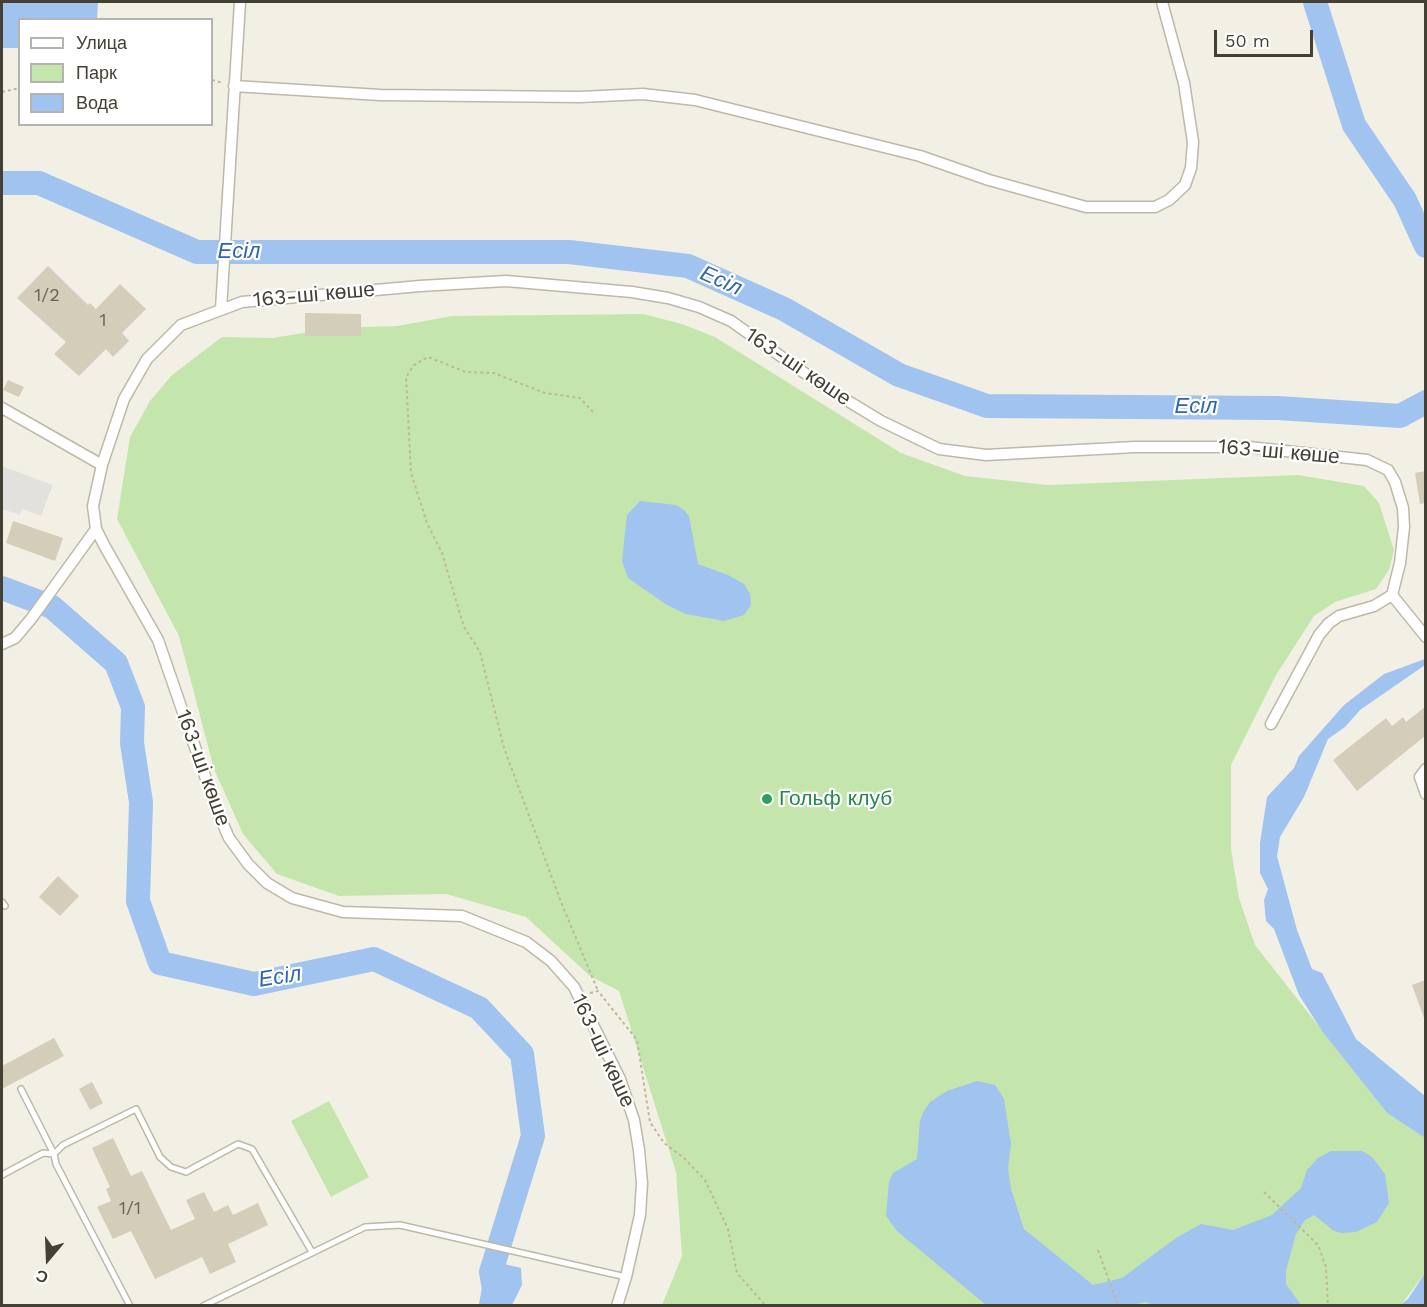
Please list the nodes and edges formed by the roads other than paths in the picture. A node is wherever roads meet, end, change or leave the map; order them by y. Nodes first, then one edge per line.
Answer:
1 (240, 2) edge
2 (1161, 2) edge
3 (234, 86) junction
4 (221, 309) junction
5 (2, 408) edge
6 (102, 465) junction
7 (96, 528) junction
8 (1392, 595) junction
9 (1425, 637) edge
10 (2, 644) edge
11 (1271, 724) dead end
12 (1423, 773) edge
13 (1425, 794) edge
14 (21, 1089) dead end
15 (54, 1154) junction
16 (2, 1175) edge
17 (312, 1252) junction
18 (626, 1277) junction
19 (130, 1305) edge
20 (202, 1305) edge
21 (617, 1305) edge

1 - 3 street
2 - 3 street
3 - 4 street
4 - 6 street, 163-ші көше
4 - 8 street, 163-ші көше
5 - 6 street
6 - 7 street, 163-ші көше
7 - 10 street
7 - 18 street, 163-ші көше
8 - 9 street
8 - 11 street
12 - 13 street
14 - 15 lane
15 - 16 lane
15 - 17 lane
15 - 19 lane
17 - 18 lane
17 - 20 lane
18 - 21 street, 163-ші көше

